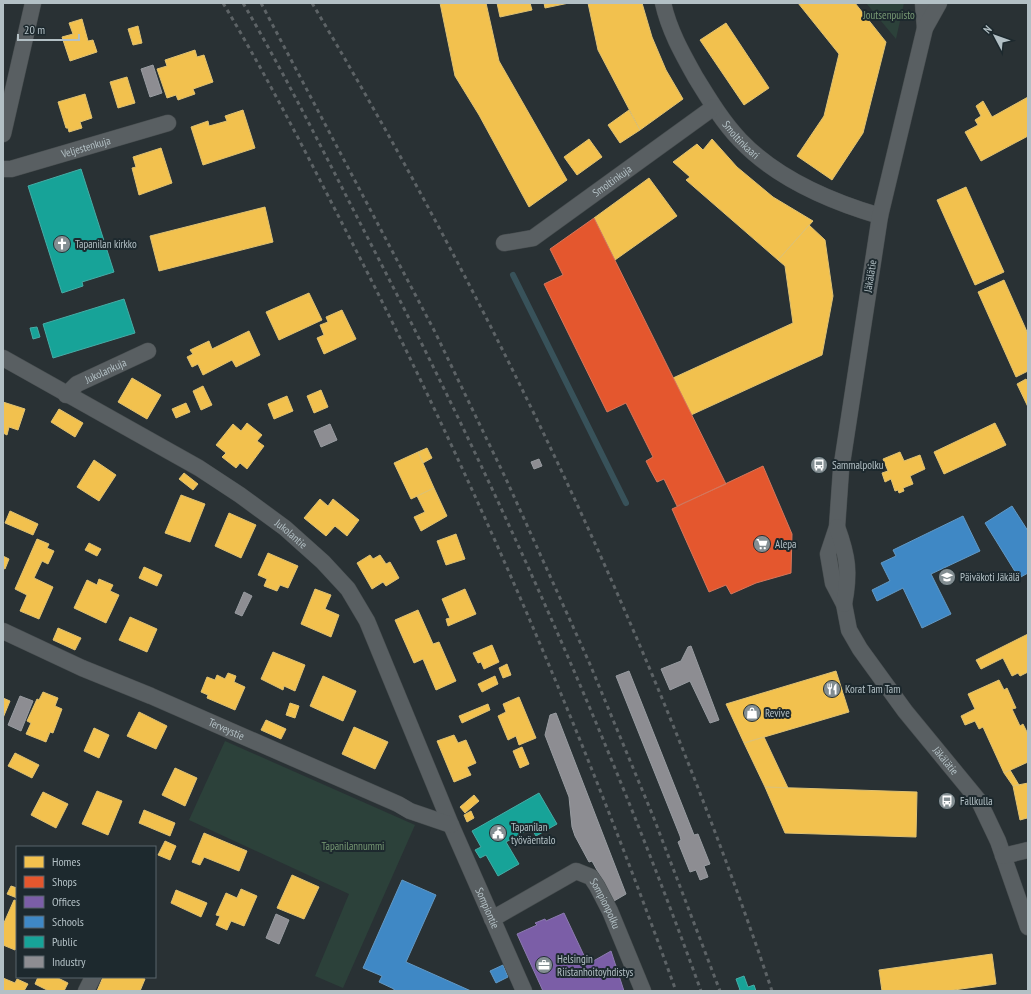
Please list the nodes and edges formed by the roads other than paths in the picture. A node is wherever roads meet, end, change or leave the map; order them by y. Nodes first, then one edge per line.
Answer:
1 (33, 3) edge
2 (663, 3) edge
3 (923, 3) edge
4 (939, 3) edge
5 (925, 28) junction
6 (714, 107) junction
7 (168, 123) dead end
8 (3, 134) edge
9 (3, 169) edge
10 (880, 216) junction
11 (504, 242) dead end
12 (148, 351) dead end
13 (3, 358) edge
14 (66, 395) junction
15 (3, 631) edge
16 (451, 825) junction
17 (1028, 850) edge
18 (1003, 856) junction
19 (492, 919) junction
20 (1028, 928) edge
21 (92, 978) edge
22 (86, 991) edge
23 (524, 991) edge
24 (643, 991) edge

1 - 8 street
2 - 6 street, Smoltinkaari
3 - 5 street, Jäkälätie
4 - 5 street, Jäkälätie
5 - 10 street, Jäkälätie
6 - 10 street, Smoltinkaari
6 - 11 street, Smoltinkuja
7 - 9 street, Veljestenkuja
10 - 18 street, Jäkälätie
12 - 14 street, Jukolankuja
13 - 14 street, Jukolantie
14 - 16 street, Jukolantie
15 - 16 street, Terveystie
16 - 19 street, Sompiontie
17 - 18 street
18 - 20 street, Jäkälätie
19 - 23 street, Sompiontie
19 - 24 street, Sompionpolku
21 - 22 street

